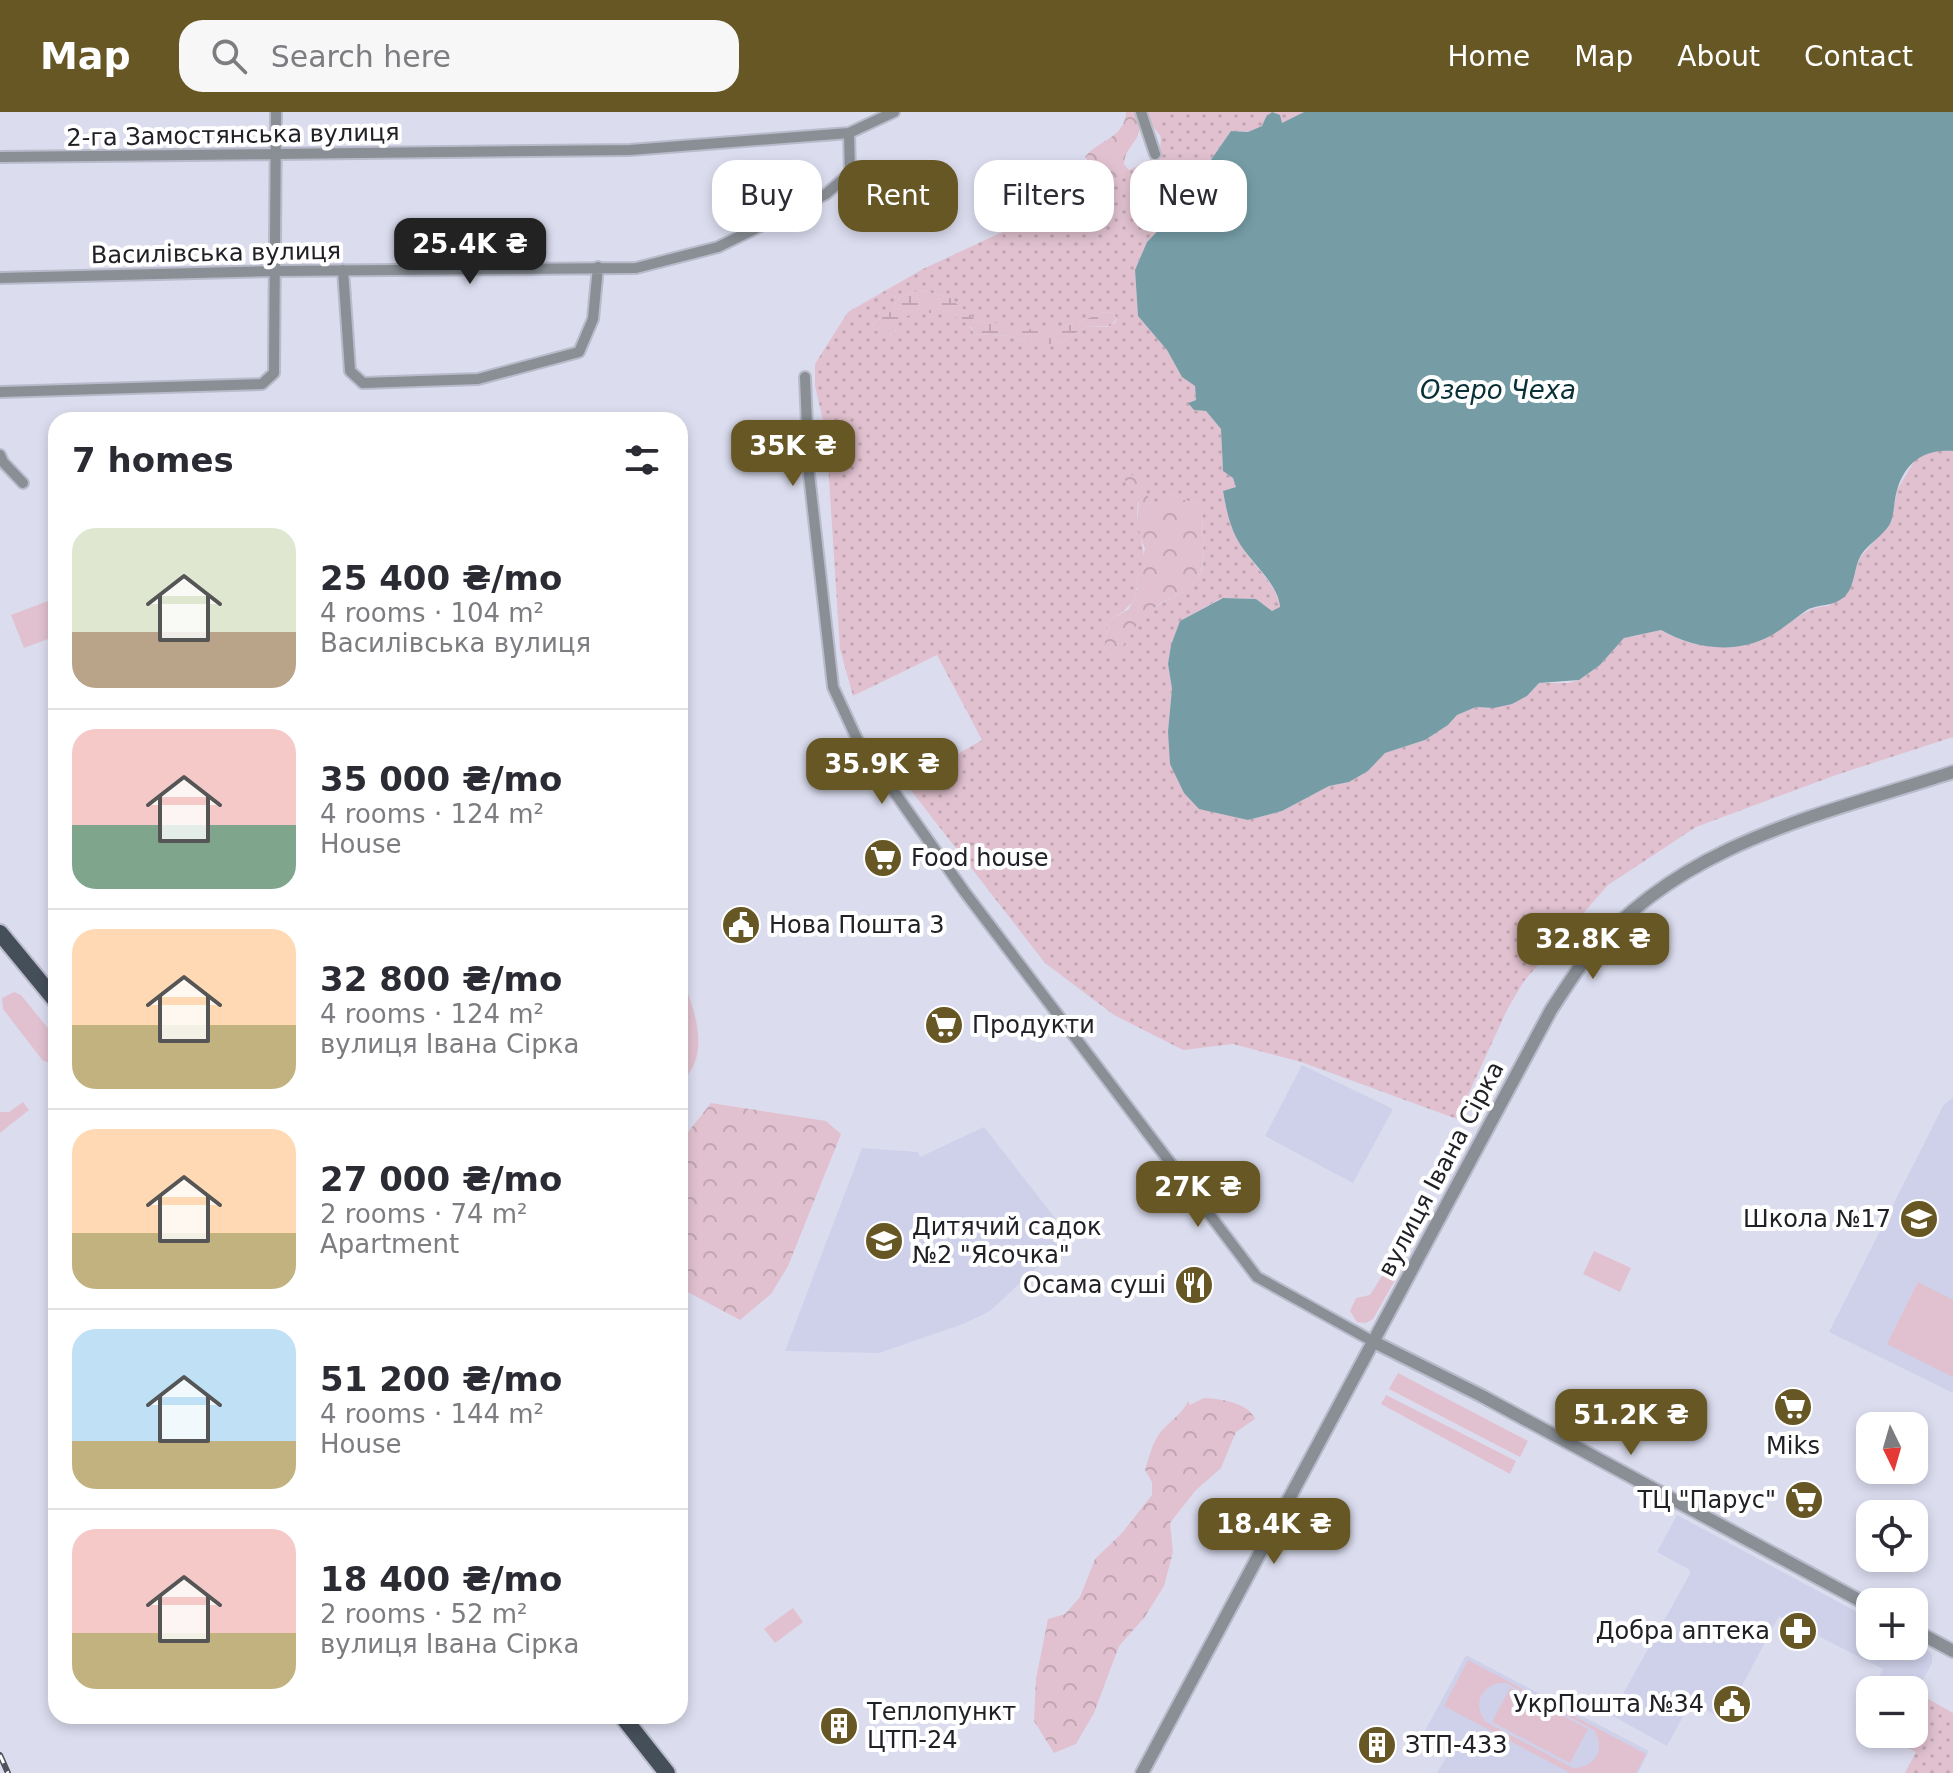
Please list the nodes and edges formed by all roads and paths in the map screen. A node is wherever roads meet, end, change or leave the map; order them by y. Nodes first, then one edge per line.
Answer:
1 (276, 112) edge
2 (894, 112) edge
3 (1141, 112) edge
4 (849, 133) junction
5 (1155, 154) dead end
6 (277, 155) junction
7 (0, 157) edge
8 (598, 267) junction
9 (343, 270) junction
10 (276, 271) junction
11 (0, 278) edge
12 (805, 377) dead end
13 (0, 392) edge
14 (0, 455) edge
15 (23, 483) dead end
16 (1953, 772) edge
17 (0, 933) edge
18 (48, 991) edge
19 (1374, 1342) junction
20 (1856, 1598) edge
21 (1928, 1638) edge
22 (1953, 1651) edge
23 (628, 1724) edge
24 (667, 1773) edge
25 (1142, 1773) edge

1 - 6 street
2 - 4 street, 2-га Замостянська вулиця
3 - 5 street
4 - 6 street, 2-га Замостянська вулиця
4 - 8 street, Василівська вулиця
6 - 7 street, 2-га Замостянська вулиця
6 - 10 street
8 - 9 street, Василівська вулиця
8 - 9 street
9 - 10 street, Василівська вулиця
10 - 11 street, Василівська вулиця
10 - 13 street
12 - 19 street
14 - 15 street
16 - 19 street, вулиця Івана Сірка
17 - 18 main road
19 - 20 street
19 - 25 street, вулиця Івана Сірка
21 - 22 street
23 - 24 main road

